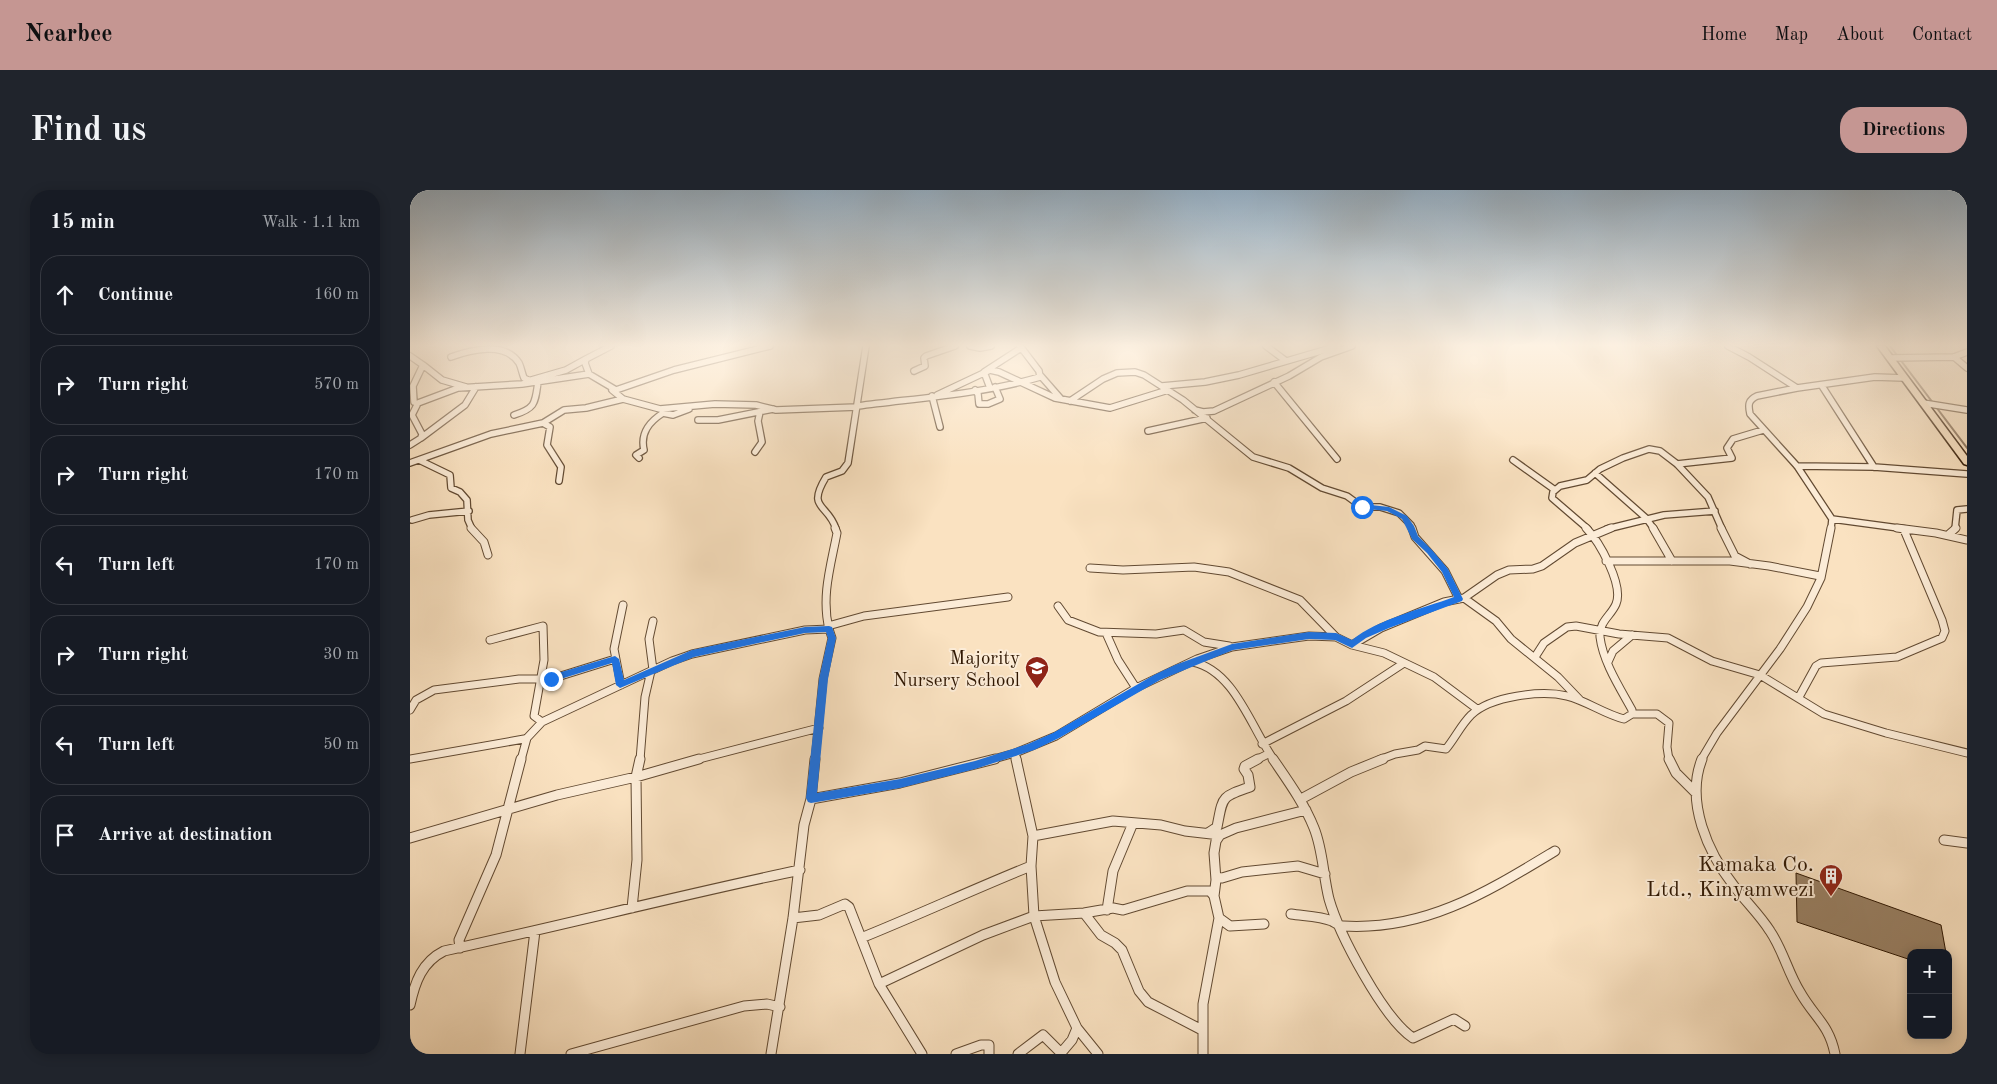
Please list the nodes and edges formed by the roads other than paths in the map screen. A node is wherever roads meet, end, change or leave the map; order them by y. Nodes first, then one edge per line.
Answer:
1 (413, 386) edge
2 (464, 386) edge
3 (492, 386) edge
4 (533, 386) edge
5 (608, 386) edge
6 (629, 386) edge
7 (861, 386) edge
8 (951, 386) edge
9 (1002, 386) edge
10 (1029, 386) edge
11 (1050, 386) edge
12 (1092, 386) edge
13 (1162, 386) edge
14 (1265, 386) edge
15 (1277, 386) edge
16 (1794, 386) edge
17 (1832, 386) edge
18 (1910, 386) edge
19 (467, 388) junction
20 (476, 388) junction
21 (993, 388) junction
22 (1797, 388) junction
23 (1824, 388) junction
24 (612, 390) junction
25 (975, 390) junction
26 (1168, 390) junction
27 (935, 395) junction
28 (623, 399) junction
29 (1061, 399) junction
30 (422, 400) junction
31 (1070, 401) junction
32 (412, 402) edge
33 (1923, 403) junction
34 (694, 406) junction
35 (858, 406) junction
36 (774, 409) junction
37 (1194, 409) junction
38 (1967, 410) edge
39 (1214, 411) junction
40 (760, 412) junction
41 (514, 415) dead end
42 (1205, 419) junction
43 (698, 420) dead end
44 (543, 423) junction
45 (940, 427) dead end
46 (1763, 430) junction
47 (1148, 431) dead end
48 (421, 438) junction
49 (410, 445) edge
50 (755, 452) dead end
51 (639, 458) dead end
52 (1336, 459) dead end
53 (419, 460) junction
54 (1513, 460) dead end
55 (1967, 462) edge
56 (410, 463) edge
57 (1677, 464) junction
58 (1797, 466) junction
59 (1874, 467) junction
60 (1596, 474) junction
61 (1967, 474) edge
62 (559, 481) dead end
63 (1555, 490) junction
64 (1967, 509) edge
65 (469, 511) junction
66 (1714, 511) junction
67 (1646, 518) junction
68 (1832, 519) junction
69 (412, 520) dead end
70 (1904, 530) junction
71 (1594, 535) junction
72 (1948, 535) junction
73 (1967, 540) edge
74 (488, 555) dead end
75 (1606, 560) junction
76 (1672, 562) junction
77 (1750, 564) junction
78 (1090, 568) dead end
79 (1820, 576) junction
80 (1008, 597) dead end
81 (1462, 598) junction
82 (623, 605) dead end
83 (1058, 606) dead end
84 (652, 621) dead end
85 (828, 628) junction
86 (1600, 630) junction
87 (1106, 633) junction
88 (1632, 635) junction
89 (1336, 636) junction
90 (490, 640) dead end
91 (1352, 644) junction
92 (1232, 647) junction
93 (1535, 657) junction
94 (615, 659) junction
95 (1192, 661) junction
96 (1608, 662) junction
97 (1404, 663) junction
98 (652, 670) junction
99 (1760, 675) junction
100 (540, 679) junction
101 (620, 685) junction
102 (1136, 688) junction
103 (1799, 697) junction
104 (1584, 703) junction
105 (1477, 709) junction
106 (410, 710) edge
107 (1632, 714) junction
108 (542, 722) junction
109 (819, 728) junction
110 (524, 739) junction
111 (1262, 744) junction
112 (1015, 753) junction
113 (1967, 753) edge
114 (1268, 754) junction
115 (410, 759) edge
116 (636, 777) junction
117 (1696, 792) junction
118 (811, 798) junction
119 (1300, 799) junction
120 (510, 808) junction
121 (1306, 810) junction
122 (1133, 822) junction
123 (1208, 834) junction
124 (1220, 835) junction
125 (1033, 836) junction
126 (410, 838) edge
127 (1944, 840) dead end
128 (1967, 843) edge
129 (1555, 851) dead end
130 (1031, 866) junction
131 (800, 870) junction
132 (1325, 874) junction
133 (1216, 877) junction
134 (1214, 896) junction
135 (632, 908) junction
136 (1107, 910) junction
137 (1084, 913) junction
138 (1290, 914) dead end
139 (1034, 916) junction
140 (793, 918) junction
141 (1219, 918) junction
142 (1264, 924) dead end
143 (1340, 926) junction
144 (536, 931) junction
145 (861, 938) junction
146 (460, 948) junction
147 (879, 984) junction
148 (410, 1005) edge
149 (780, 1007) junction
150 (1465, 1026) dead end
151 (1077, 1028) junction
152 (1202, 1030) junction
153 (520, 1054) edge
154 (571, 1054) edge
155 (771, 1054) edge
156 (922, 1054) edge
157 (956, 1054) edge
158 (989, 1054) edge
159 (1018, 1054) edge
160 (1098, 1054) edge
161 (1203, 1054) edge
162 (1836, 1054) edge

1 - 32 street
2 - 19 street
3 - 20 street
4 - 41 street
5 - 24 street
6 - 24 street
7 - 35 street
8 - 27 street
9 - 21 street
10 - 29 street
11 - 29 street
12 - 31 street
13 - 26 street
14 - 39 street
15 - 52 street
16 - 22 street
17 - 23 street
18 - 33 main road
19 - 20 street
19 - 30 street
20 - 48 street
21 - 25 street
21 - 25 street
22 - 23 street
22 - 46 street
23 - 59 street
24 - 28 street
25 - 27 street
26 - 31 street
26 - 37 street
27 - 35 street
27 - 45 street
28 - 34 street
28 - 44 street
29 - 31 street
30 - 32 street
30 - 48 street
33 - 38 street
33 - 55 main road
34 - 36 street
34 - 51 street
35 - 36 street
35 - 85 street
36 - 40 street
37 - 39 street
37 - 42 street
39 - 42 street
40 - 43 street
40 - 50 street
42 - 47 street
42 - 81 street
44 - 53 street
44 - 62 street
46 - 57 street
46 - 58 street
48 - 49 street
53 - 56 street
53 - 65 street
54 - 63 street
57 - 60 street
57 - 66 street
58 - 59 street
58 - 68 street
59 - 61 street
60 - 63 street
60 - 67 street
63 - 71 street
64 - 72 street
65 - 69 street
65 - 74 street
66 - 67 street
66 - 77 street
67 - 71 street
67 - 76 street
68 - 70 street
68 - 79 street
70 - 72 street
70 - 103 street
71 - 75 street
71 - 81 street
72 - 73 street
75 - 76 street
75 - 86 street
76 - 77 street
77 - 79 street
78 - 89 street
79 - 99 street
80 - 85 street
81 - 91 street
81 - 93 street
82 - 94 street
83 - 87 street
84 - 98 street
85 - 98 street
85 - 109 street
86 - 88 street
86 - 93 street
86 - 96 street
87 - 92 street
87 - 102 street
88 - 96 street
88 - 99 street
89 - 91 street
89 - 92 street
90 - 100 street
91 - 97 street
92 - 95 street
93 - 104 street
94 - 100 street
94 - 101 street
95 - 102 street
95 - 111 street
96 - 107 street
97 - 105 street
97 - 111 street
98 - 101 street
98 - 116 street
99 - 103 street
99 - 117 street
100 - 106 street
100 - 108 street
101 - 108 street
102 - 112 street
103 - 113 street
104 - 105 street
104 - 107 street
105 - 119 street
107 - 117 street
108 - 110 street
109 - 116 street
109 - 118 street
110 - 115 street
110 - 120 street
111 - 114 street
112 - 118 street
112 - 125 street
114 - 119 street
114 - 123 street
116 - 120 street
116 - 135 street
117 - 162 street
118 - 131 street
119 - 121 street
120 - 126 street
120 - 146 street
121 - 124 street
121 - 132 street
122 - 123 street
122 - 125 street
122 - 136 street
123 - 124 street
124 - 133 street
125 - 130 street
127 - 128 street
129 - 143 street
130 - 139 street
130 - 145 street
131 - 135 street
131 - 140 street
132 - 133 street
132 - 143 street
133 - 134 street
134 - 136 street
134 - 141 street
135 - 144 street
136 - 137 street
137 - 139 street
137 - 152 street
138 - 143 street
139 - 147 street
139 - 151 street
140 - 145 street
140 - 149 street
141 - 142 street
141 - 152 street
143 - 150 street
144 - 146 street
144 - 153 street
145 - 147 street
146 - 148 street
147 - 156 street
149 - 154 street
149 - 155 street
151 - 159 street
151 - 160 street
152 - 161 street
157 - 158 street

